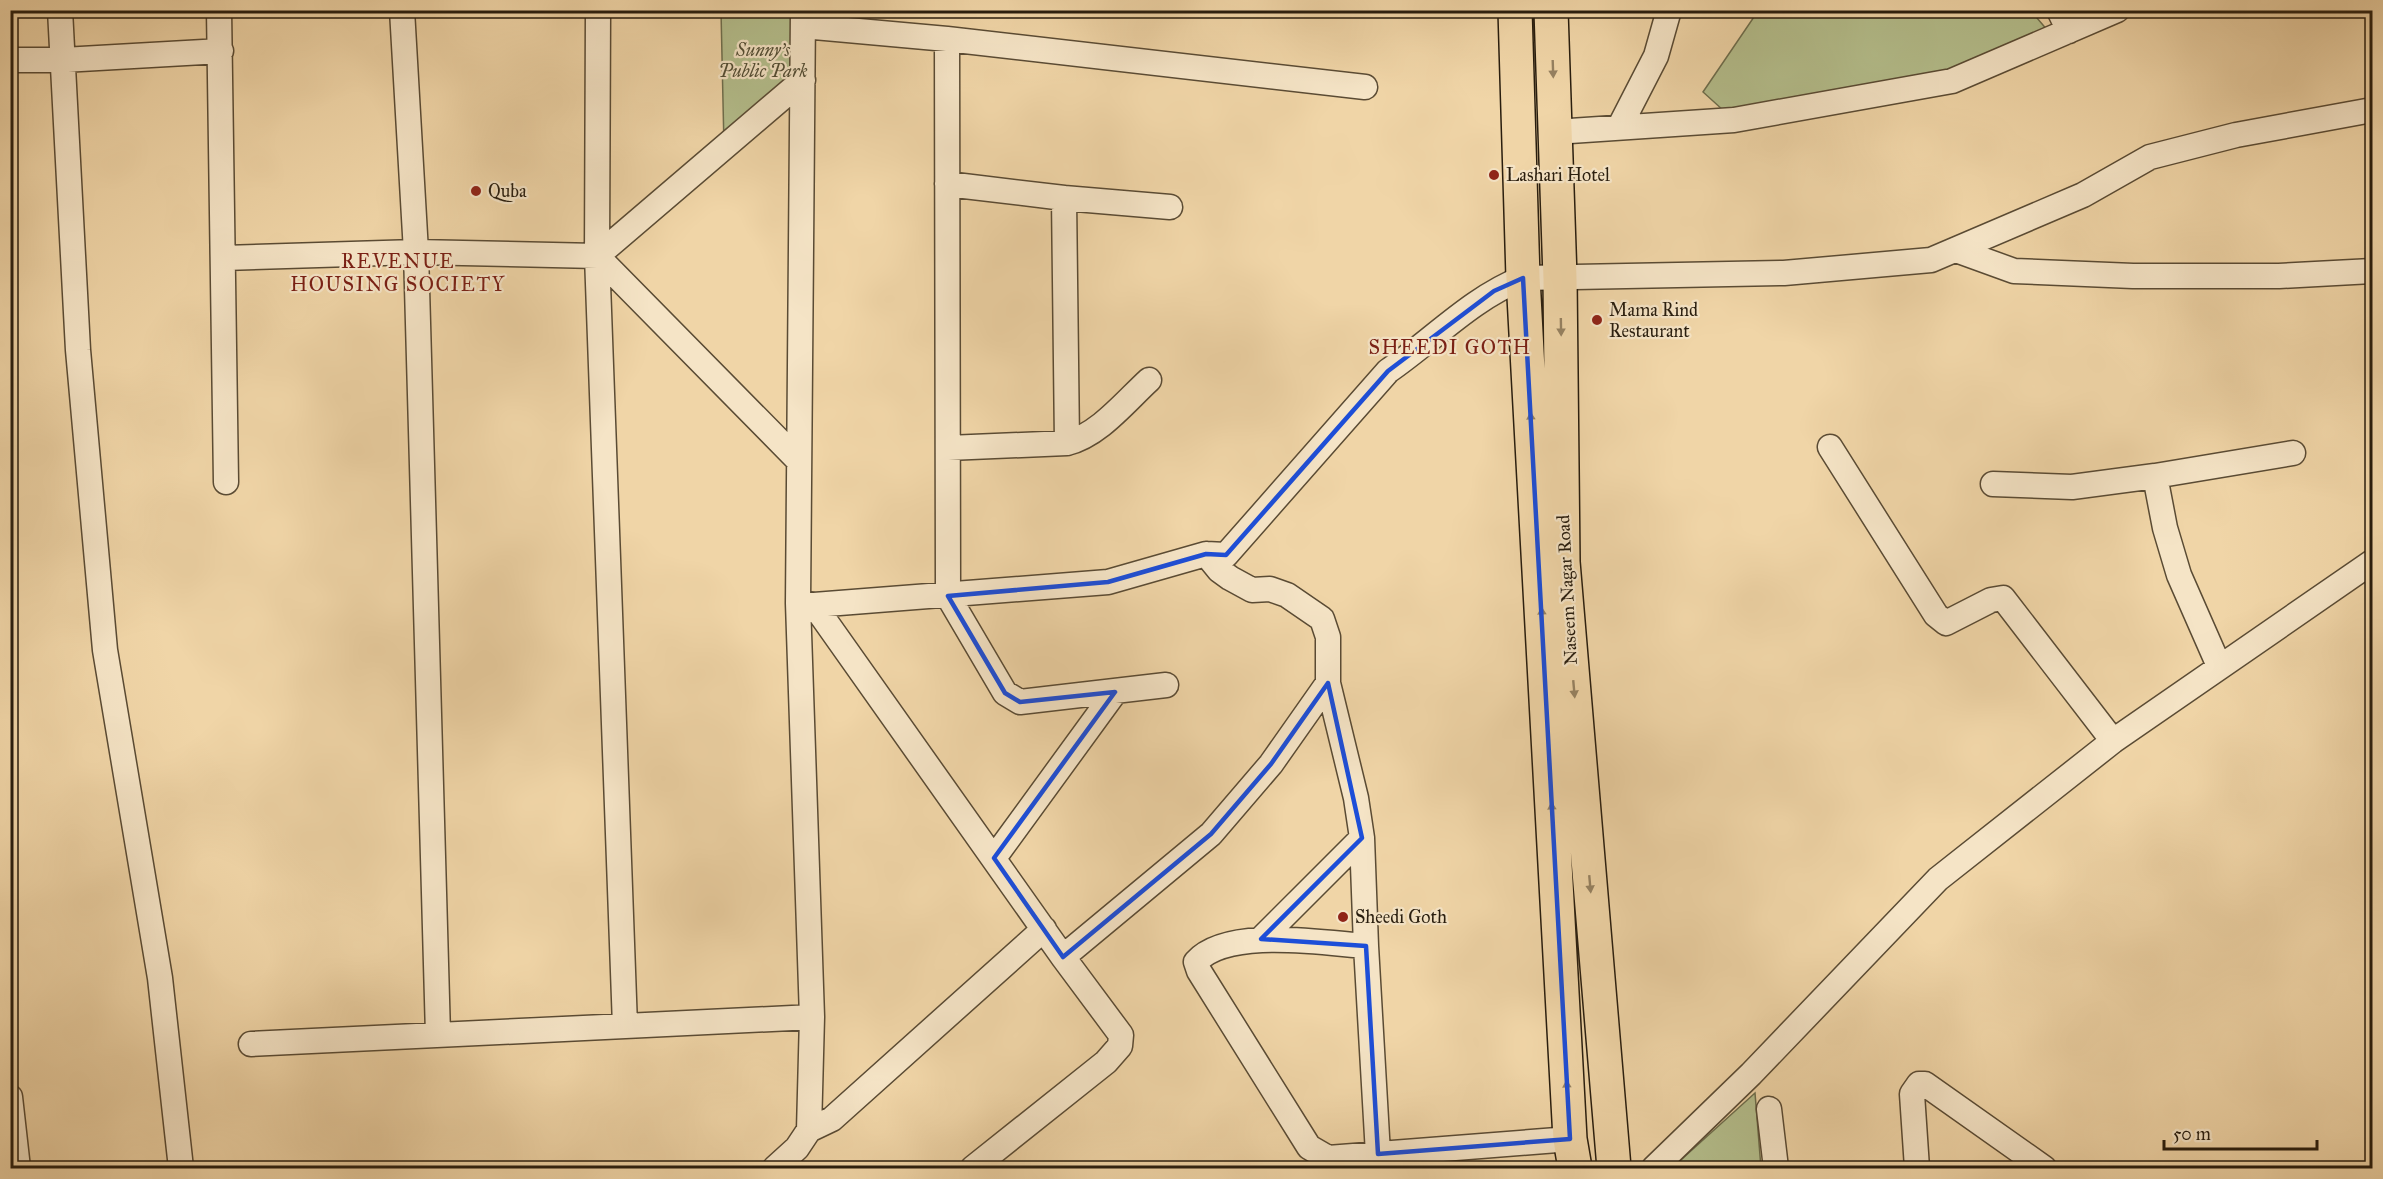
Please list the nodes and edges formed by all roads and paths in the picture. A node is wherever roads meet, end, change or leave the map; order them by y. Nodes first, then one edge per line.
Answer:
1 (60, 10) edge
2 (219, 10) edge
3 (402, 10) edge
4 (598, 10) edge
5 (1515, 10) edge
6 (1551, 10) edge
7 (1669, 10) edge
8 (2116, 10) edge
9 (803, 18) edge
10 (2064, 21) edge
11 (946, 39) junction
12 (221, 51) junction
13 (10, 60) edge
14 (63, 60) junction
15 (803, 80) junction
16 (1365, 87) dead end
17 (2373, 110) edge
18 (1620, 126) junction
19 (1555, 132) junction
20 (947, 184) junction
21 (1064, 198) junction
22 (1170, 207) dead end
23 (1956, 250) junction
24 (416, 252) junction
25 (597, 256) junction
26 (224, 258) junction
27 (2373, 272) edge
28 (1523, 278) junction
29 (1560, 278) junction
30 (1149, 380) dead end
31 (1067, 443) junction
32 (1830, 447) dead end
33 (948, 448) junction
34 (2293, 453) dead end
35 (798, 460) junction
36 (2156, 476) junction
37 (226, 482) dead end
38 (1993, 484) dead end
39 (1206, 554) junction
40 (2373, 562) edge
41 (948, 596) junction
42 (806, 604) junction
43 (2219, 666) junction
44 (1328, 683) junction
45 (1166, 686) dead end
46 (1115, 692) junction
47 (2113, 741) junction
48 (1362, 838) junction
49 (994, 858) junction
50 (1044, 929) junction
51 (1261, 939) junction
52 (1366, 946) junction
53 (1062, 957) junction
54 (812, 1017) junction
55 (625, 1026) junction
56 (438, 1035) junction
57 (251, 1044) dead end
58 (10, 1097) edge
59 (1769, 1109) dead end
60 (808, 1130) junction
61 (1378, 1154) junction
62 (1573, 1154) edge
63 (18, 1168) edge
64 (181, 1168) edge
65 (775, 1168) edge
66 (973, 1168) edge
67 (1614, 1168) edge
68 (1654, 1168) edge
69 (1776, 1168) edge
70 (1917, 1168) edge
71 (2044, 1168) edge

1 - 14 street
2 - 12 street
3 - 24 street
4 - 25 street
5 - 28 main road, Naseem Nagar Road
6 -> 19 main road, Naseem Nagar Road
7 - 18 street
8 - 10 street
9 - 11 street
9 - 15 street
10 - 18 street
11 - 16 street
11 - 20 street
12 - 14 street
12 - 26 street
13 - 14 street
14 - 64 street
15 - 25 street
15 - 35 street
17 - 23 street
18 - 19 street
19 - 29 main road, Naseem Nagar Road
20 - 21 street
20 - 33 street
21 - 22 street
21 - 31 street
23 - 27 street
23 - 29 street
24 - 25 street
24 - 26 street
24 - 56 street
25 - 35 street
25 - 55 street
26 - 37 street
28 - 29 street
28 - 39 street
62 -> 28 main road, Naseem Nagar Road
29 -> 67 main road, Naseem Nagar Road
30 - 31 street
31 - 33 street
32 - 47 street
33 - 41 street
34 - 36 street
35 - 42 street
36 - 38 street
36 - 43 street
39 - 41 street
39 - 44 street
40 - 43 street
41 - 42 street
41 - 46 street
42 - 49 street
42 - 54 street
43 - 47 street
44 - 48 street
44 - 53 street
45 - 46 street
46 - 49 street
47 - 68 street
48 - 51 street
48 - 52 street
49 - 50 street
50 - 53 street
50 - 60 street
51 - 52 street
51 - 61 street
52 - 61 street
53 - 66 street
54 - 55 street
54 - 60 street
55 - 56 street
56 - 57 street
58 - 63 street
59 - 69 street
60 - 65 street
61 - 62 street
70 - 71 street

